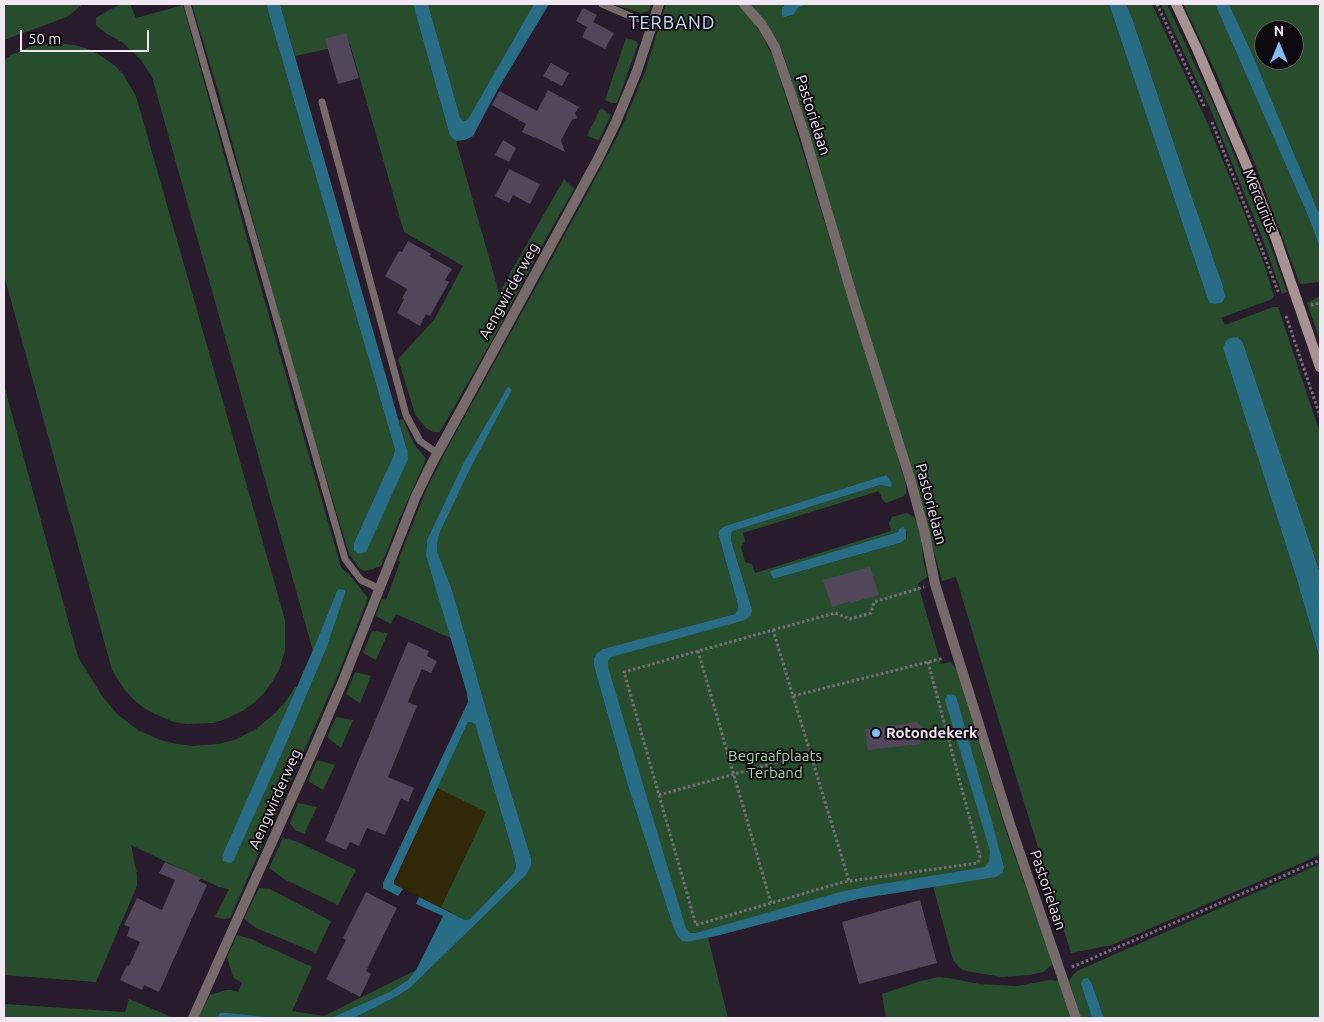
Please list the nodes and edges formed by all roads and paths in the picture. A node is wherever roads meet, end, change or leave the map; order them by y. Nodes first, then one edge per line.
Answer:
1 (187, 4) edge
2 (602, 4) edge
3 (659, 4) edge
4 (744, 4) edge
5 (1157, 4) edge
6 (1176, 4) edge
7 (653, 23) junction
8 (322, 102) dead end
9 (1279, 294) dead end
10 (1286, 314) dead end
11 (1320, 367) edge
12 (1320, 416) edge
13 (438, 453) junction
14 (935, 584) junction
15 (380, 589) junction
16 (773, 630) junction
17 (698, 651) junction
18 (957, 655) junction
19 (928, 662) junction
20 (793, 696) junction
21 (810, 753) junction
22 (734, 774) junction
23 (659, 795) junction
24 (1320, 860) edge
25 (849, 881) junction
26 (771, 903) junction
27 (1060, 972) junction
28 (193, 1018) edge
29 (1076, 1018) edge

1 - 15 lane
2 - 7 lane
3 - 7 street, Aengwirderweg
4 - 14 street, Pastorielaan
5 - 9 path, Mercurius
6 - 11 street, Mercurius
7 - 13 street, Aengwirderweg
8 - 13 lane
10 - 12 path
13 - 15 street, Aengwirderweg
14 - 16 path
14 - 18 street, Pastorielaan
15 - 28 street, Aengwirderweg
16 - 17 path
16 - 20 path
17 - 22 path
17 - 23 path
18 - 19 path
18 - 27 street, Pastorielaan
19 - 20 path
19 - 25 path
20 - 21 path
21 - 22 path
21 - 25 path
22 - 23 path
22 - 26 path
23 - 26 path
24 - 27 path
25 - 26 path
27 - 29 street, Pastorielaan

